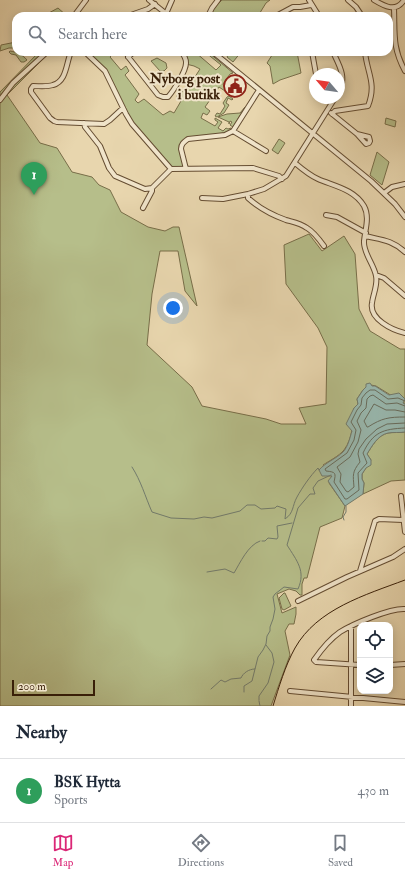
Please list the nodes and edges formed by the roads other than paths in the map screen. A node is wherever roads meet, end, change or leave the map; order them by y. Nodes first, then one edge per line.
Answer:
1 (86, 0) edge
2 (150, 0) edge
3 (172, 0) edge
4 (218, 0) edge
5 (348, 0) edge
6 (374, 0) edge
7 (404, 0) edge
8 (310, 2) edge
9 (155, 4) junction
10 (394, 8) junction
11 (77, 12) edge
12 (139, 12) edge
13 (164, 12) edge
14 (168, 12) edge
15 (210, 12) edge
16 (284, 12) edge
17 (316, 12) edge
18 (359, 12) edge
19 (43, 56) edge
20 (70, 56) edge
21 (89, 56) edge
22 (129, 56) edge
23 (184, 56) edge
24 (218, 56) edge
25 (313, 56) edge
26 (335, 56) edge
27 (366, 56) edge
28 (315, 68) edge
29 (339, 68) edge
30 (405, 71) edge
31 (259, 90) junction
32 (0, 100) edge
33 (331, 104) edge
34 (123, 108) junction
35 (327, 110) junction
36 (332, 114) junction
37 (84, 123) junction
38 (233, 131) junction
39 (313, 133) junction
40 (357, 134) dead end
41 (266, 151) dead end
42 (295, 163) junction
43 (171, 169) junction
44 (186, 169) junction
45 (282, 179) junction
46 (405, 184) edge
47 (152, 188) junction
48 (248, 194) junction
49 (386, 194) junction
50 (202, 198) dead end
51 (143, 208) dead end
52 (326, 215) dead end
53 (405, 217) edge
54 (365, 235) junction
55 (324, 246) dead end
56 (405, 252) edge
57 (376, 275) junction
58 (405, 296) edge
59 (405, 333) edge
60 (401, 496) dead end
61 (403, 520) junction
62 (405, 532) edge
63 (405, 549) edge
64 (360, 571) junction
65 (298, 601) dead end
66 (405, 609) edge
67 (351, 626) junction
68 (405, 664) edge
69 (351, 665) junction
70 (357, 665) edge
71 (393, 665) edge
72 (290, 691) dead end
73 (351, 697) junction
74 (405, 702) edge
75 (351, 706) edge

1 - 11 street
2 - 9 street
3 - 14 street
4 - 15 street
5 - 18 street
6 - 10 street
7 - 10 street
8 - 16 street
8 - 17 street
9 - 12 street
9 - 13 street
10 - 30 street
19 - 32 street
20 - 37 street
21 - 34 street
22 - 23 street
24 - 31 street
25 - 28 street
26 - 29 street
27 - 36 street
31 - 38 street
31 - 39 street
33 - 35 street
34 - 37 street
34 - 43 street
35 - 36 street
35 - 39 street
36 - 40 street
37 - 47 street
38 - 41 street
38 - 44 street
39 - 42 street
39 - 49 street
42 - 45 street
42 - 54 street
43 - 44 street
43 - 47 street
44 - 45 street
45 - 48 street
46 - 49 street
47 - 51 street
48 - 50 street
48 - 55 street
49 - 53 street
52 - 54 street
54 - 56 street
54 - 57 street
57 - 58 street
57 - 59 street
60 - 61 street
61 - 62 street
61 - 64 street
63 - 64 street
64 - 65 street
66 - 67 street
67 - 69 street
67 - 69 street
68 - 71 street
69 - 70 street
69 - 73 street
72 - 73 street
73 - 74 street
73 - 75 street

